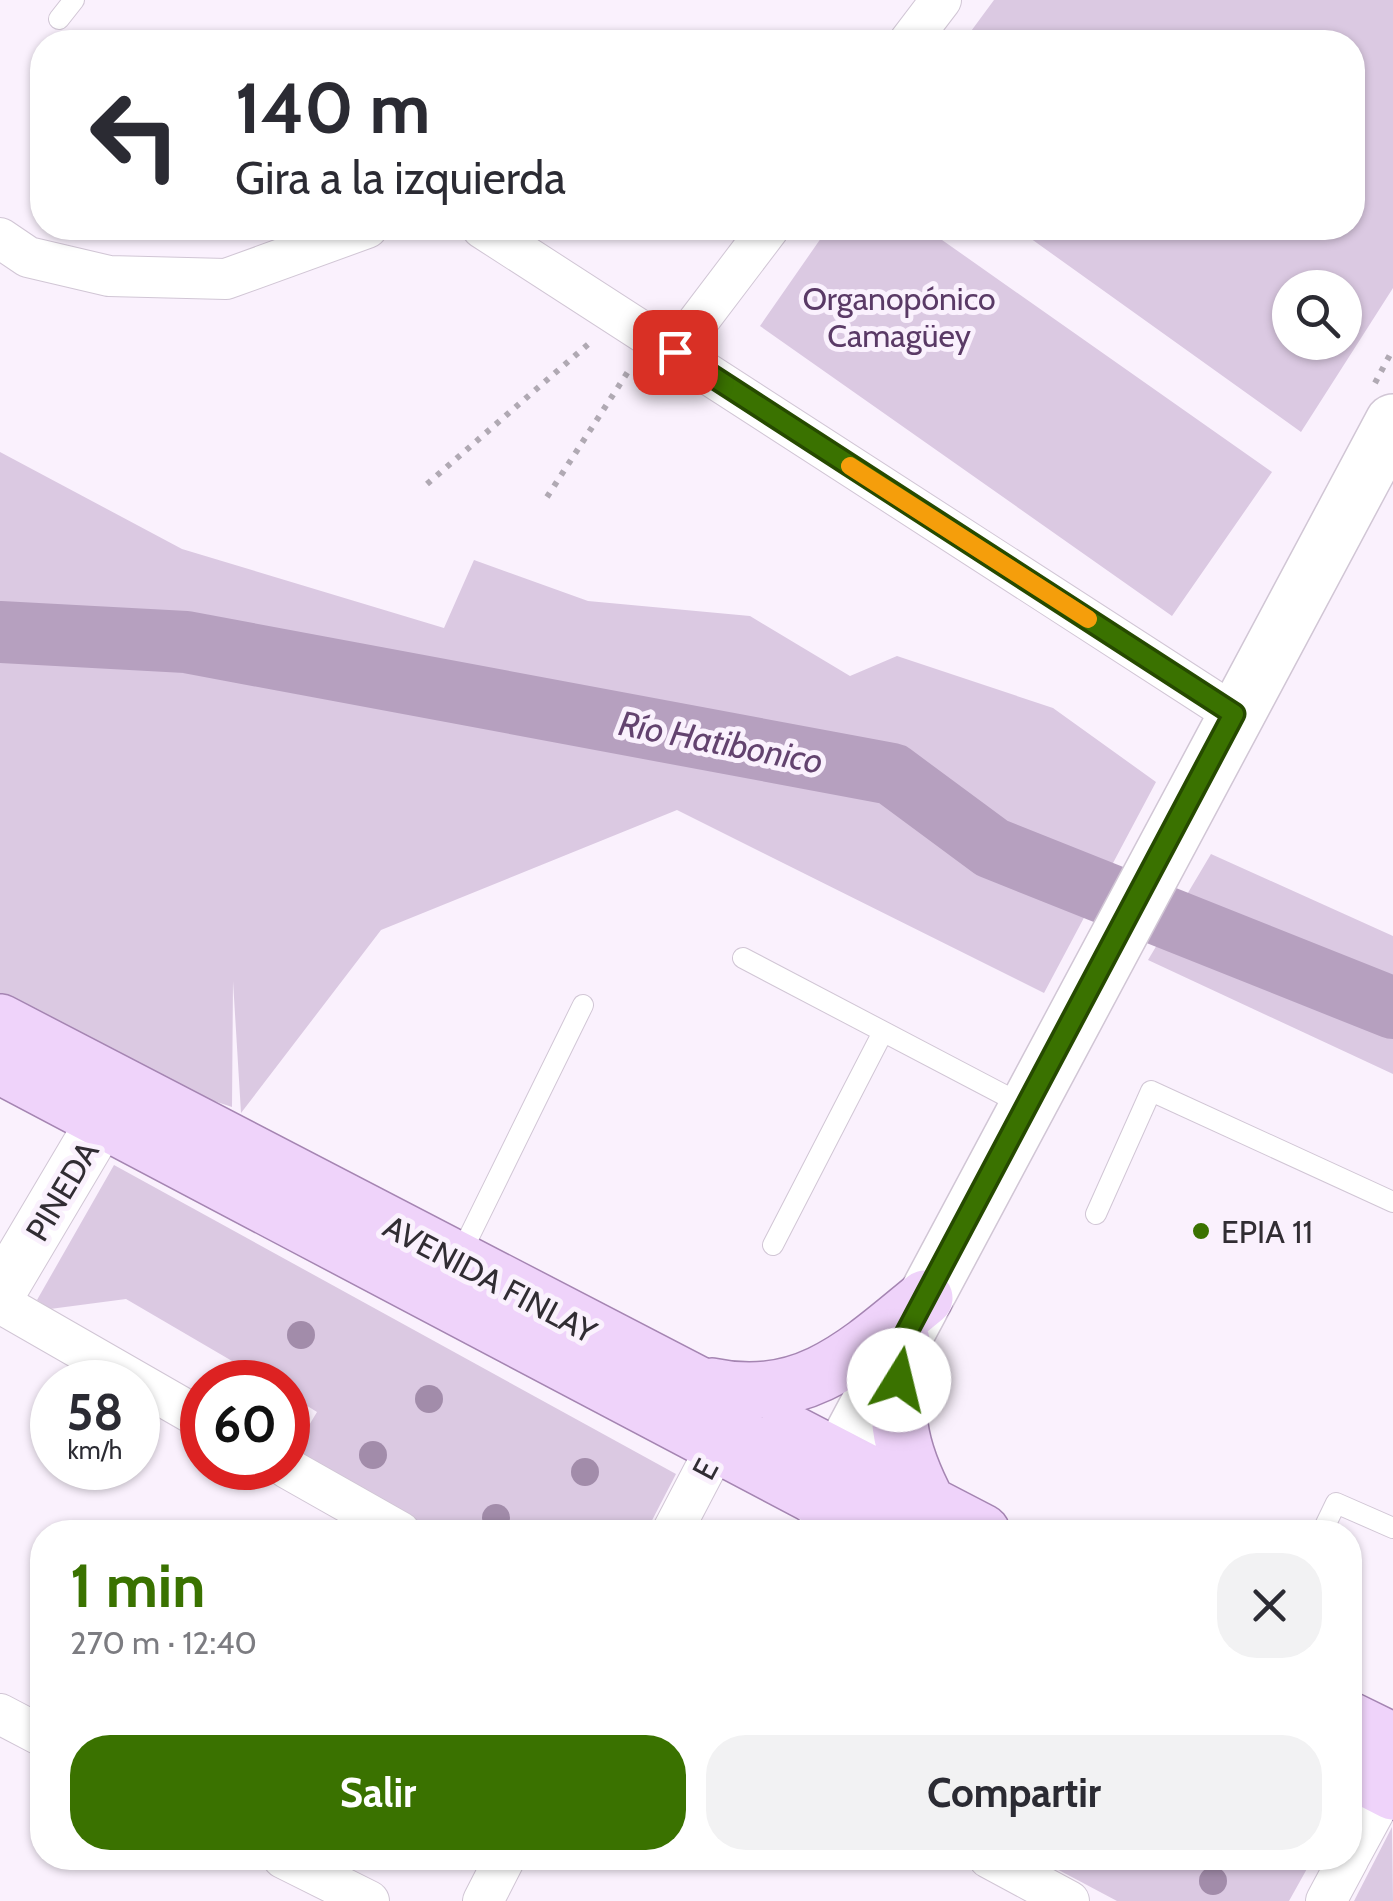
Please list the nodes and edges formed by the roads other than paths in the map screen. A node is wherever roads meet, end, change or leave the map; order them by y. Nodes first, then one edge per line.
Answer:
1 (74, 0) edge
2 (941, 0) edge
3 (58, 19) dead end
4 (918, 30) edge
5 (0, 238) edge
6 (334, 240) edge
7 (501, 240) edge
8 (756, 240) edge
9 (649, 335) junction
10 (1393, 422) edge
11 (1234, 714) junction
12 (742, 958) dead end
13 (583, 1005) dead end
14 (0, 1022) edge
15 (883, 1032) junction
16 (0, 1066) edge
17 (113, 1104) junction
18 (1027, 1107) junction
19 (1393, 1202) edge
20 (1096, 1214) dead end
21 (774, 1245) dead end
22 (447, 1280) junction
23 (0, 1293) edge
24 (0, 1303) edge
25 (914, 1319) junction
26 (681, 1379) junction
27 (180, 1406) edge
28 (727, 1427) junction
29 (829, 1478) junction
30 (310, 1481) edge
31 (906, 1519) edge
32 (379, 1520) edge
33 (678, 1520) edge
34 (1328, 1520) edge
35 (1393, 1528) edge
36 (0, 1714) edge
37 (30, 1730) edge
38 (1362, 1740) edge
39 (1383, 1774) edge
40 (1362, 1827) edge
41 (308, 1870) edge
42 (499, 1870) edge
43 (1011, 1870) edge
44 (1343, 1870) edge
45 (370, 1901) edge
46 (483, 1901) edge
47 (1069, 1901) edge
48 (1326, 1901) edge

1 - 3 lane
2 - 4 street
5 - 6 street
7 - 9 street
8 - 9 street
9 - 11 street
10 - 11 main road
11 - 18 main road
12 - 15 lane
13 - 22 lane
14 - 17 main road, AVENIDA FINLAY
15 - 18 lane
15 - 21 lane
16 - 17 main road, AVENIDA FINLAY
17 - 22 main road, AVENIDA FINLAY
17 - 23 street, PINEDA
18 - 25 main road
19 - 20 lane
22 - 26 main road, AVENIDA FINLAY
22 - 28 main road, AVENIDA FINLAY
24 - 27 street
25 - 26 main road
25 - 29 main road
25 - 31 main road
26 - 28 main road, AVENIDA FINLAY
28 - 29 main road, AVENIDA FINLAY
28 - 33 street, E
29 - 31 main road, AVENIDA FINLAY
30 - 32 street
34 - 35 lane
36 - 37 street
38 - 39 main road
39 - 40 street
41 - 45 street
42 - 46 street
43 - 47 street
44 - 48 street

